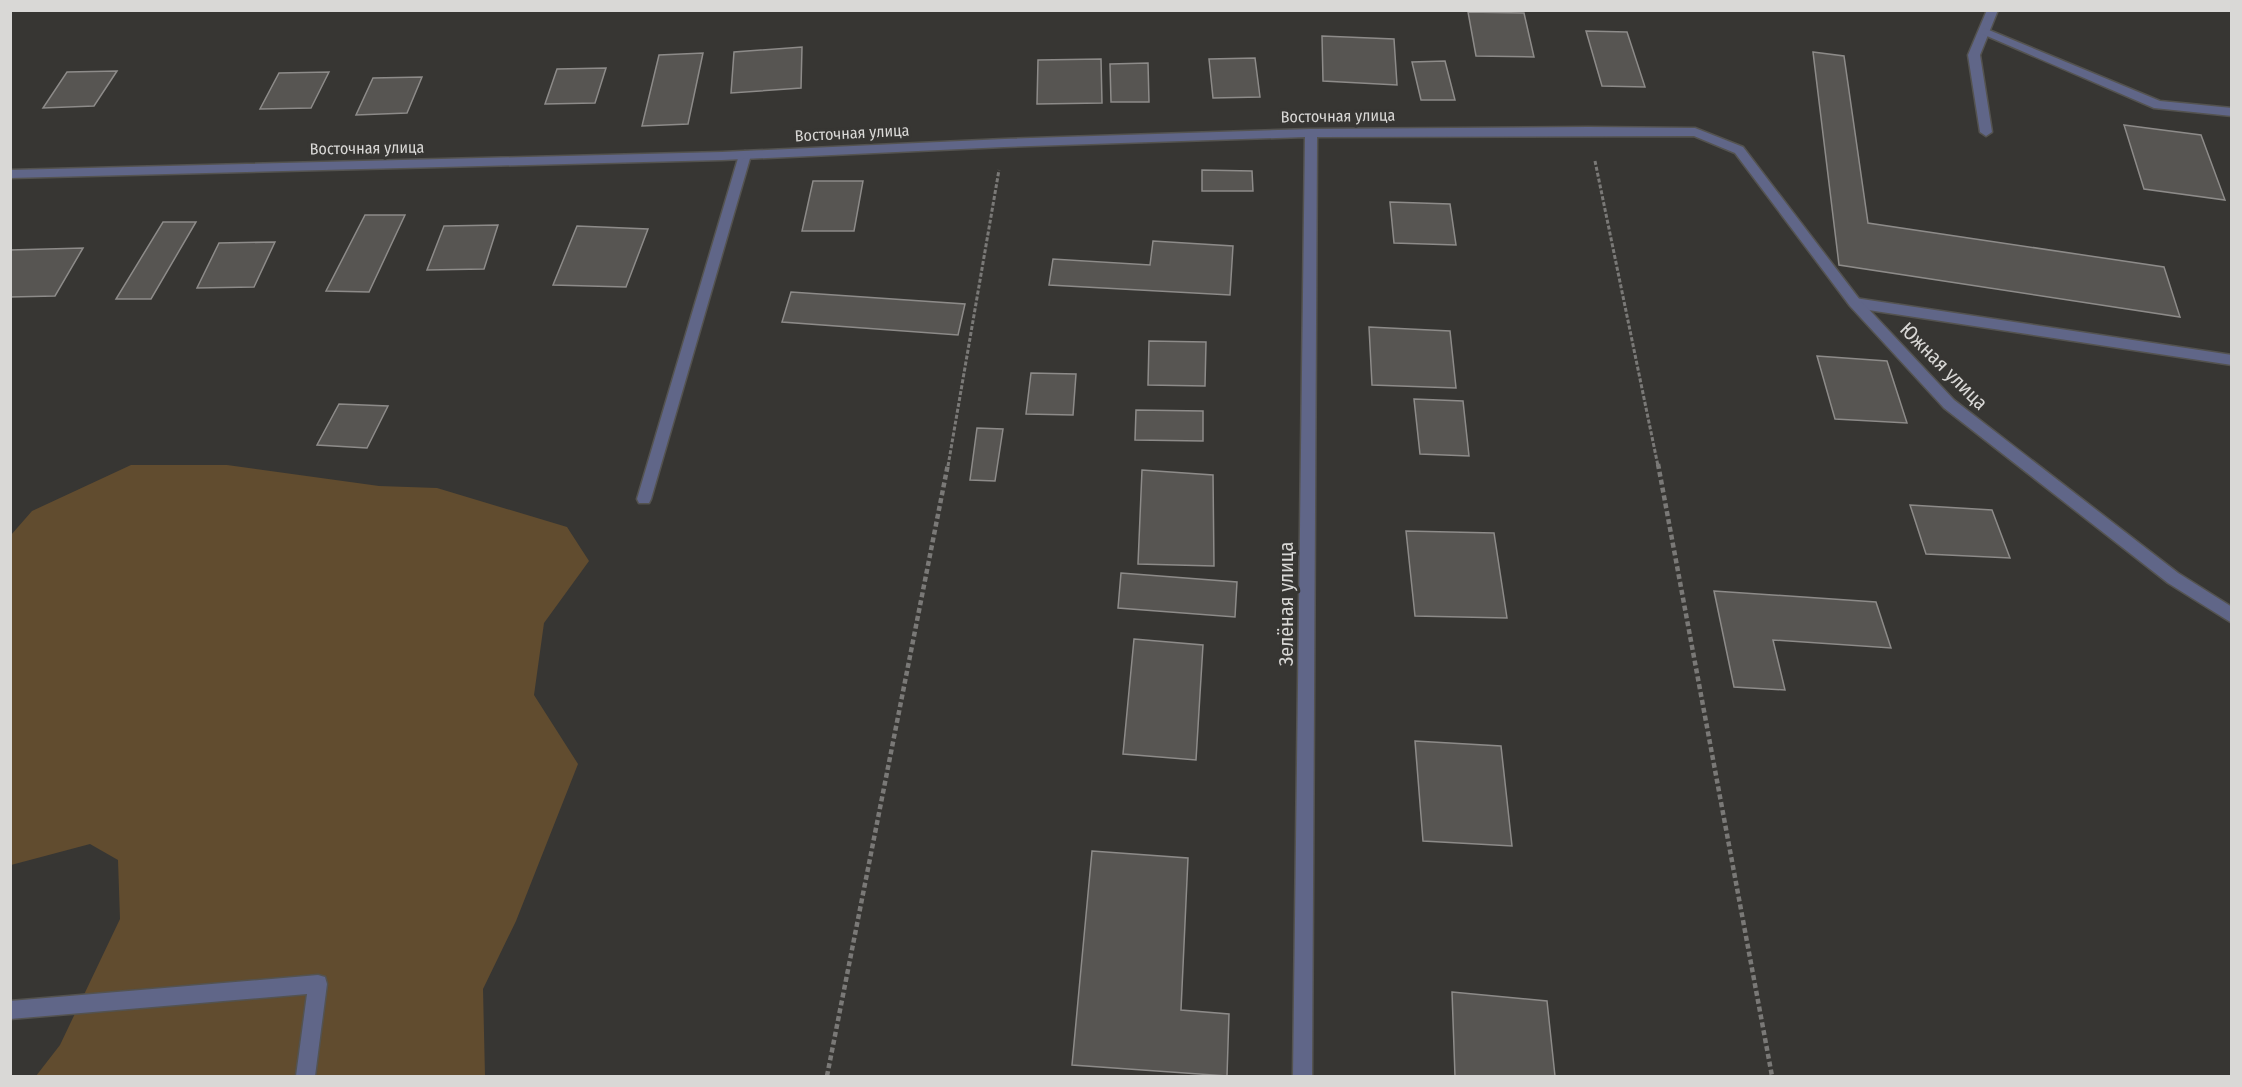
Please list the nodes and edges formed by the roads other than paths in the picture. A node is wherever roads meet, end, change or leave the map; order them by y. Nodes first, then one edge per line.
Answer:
1 (1992, 10) edge
2 (1984, 31) junction
3 (2232, 112) edge
4 (1695, 132) joint
5 (1986, 132) dead end
6 (1311, 133) junction
7 (745, 155) junction
8 (10, 174) edge
9 (1856, 303) junction
10 (2232, 360) edge
11 (644, 499) dead end
12 (2232, 616) edge
13 (10, 1011) edge
14 (306, 1077) edge
15 (1303, 1077) edge

1 - 2 street
2 - 3 street
2 - 5 street
4 - 6 street, Восточная улица
4 - 9 street, Южная улица
6 - 7 street, Восточная улица
6 - 15 street, Зелёная улица
7 - 8 street, Восточная улица
7 - 11 street
9 - 10 street
9 - 12 street, Южная улица
13 - 14 street

